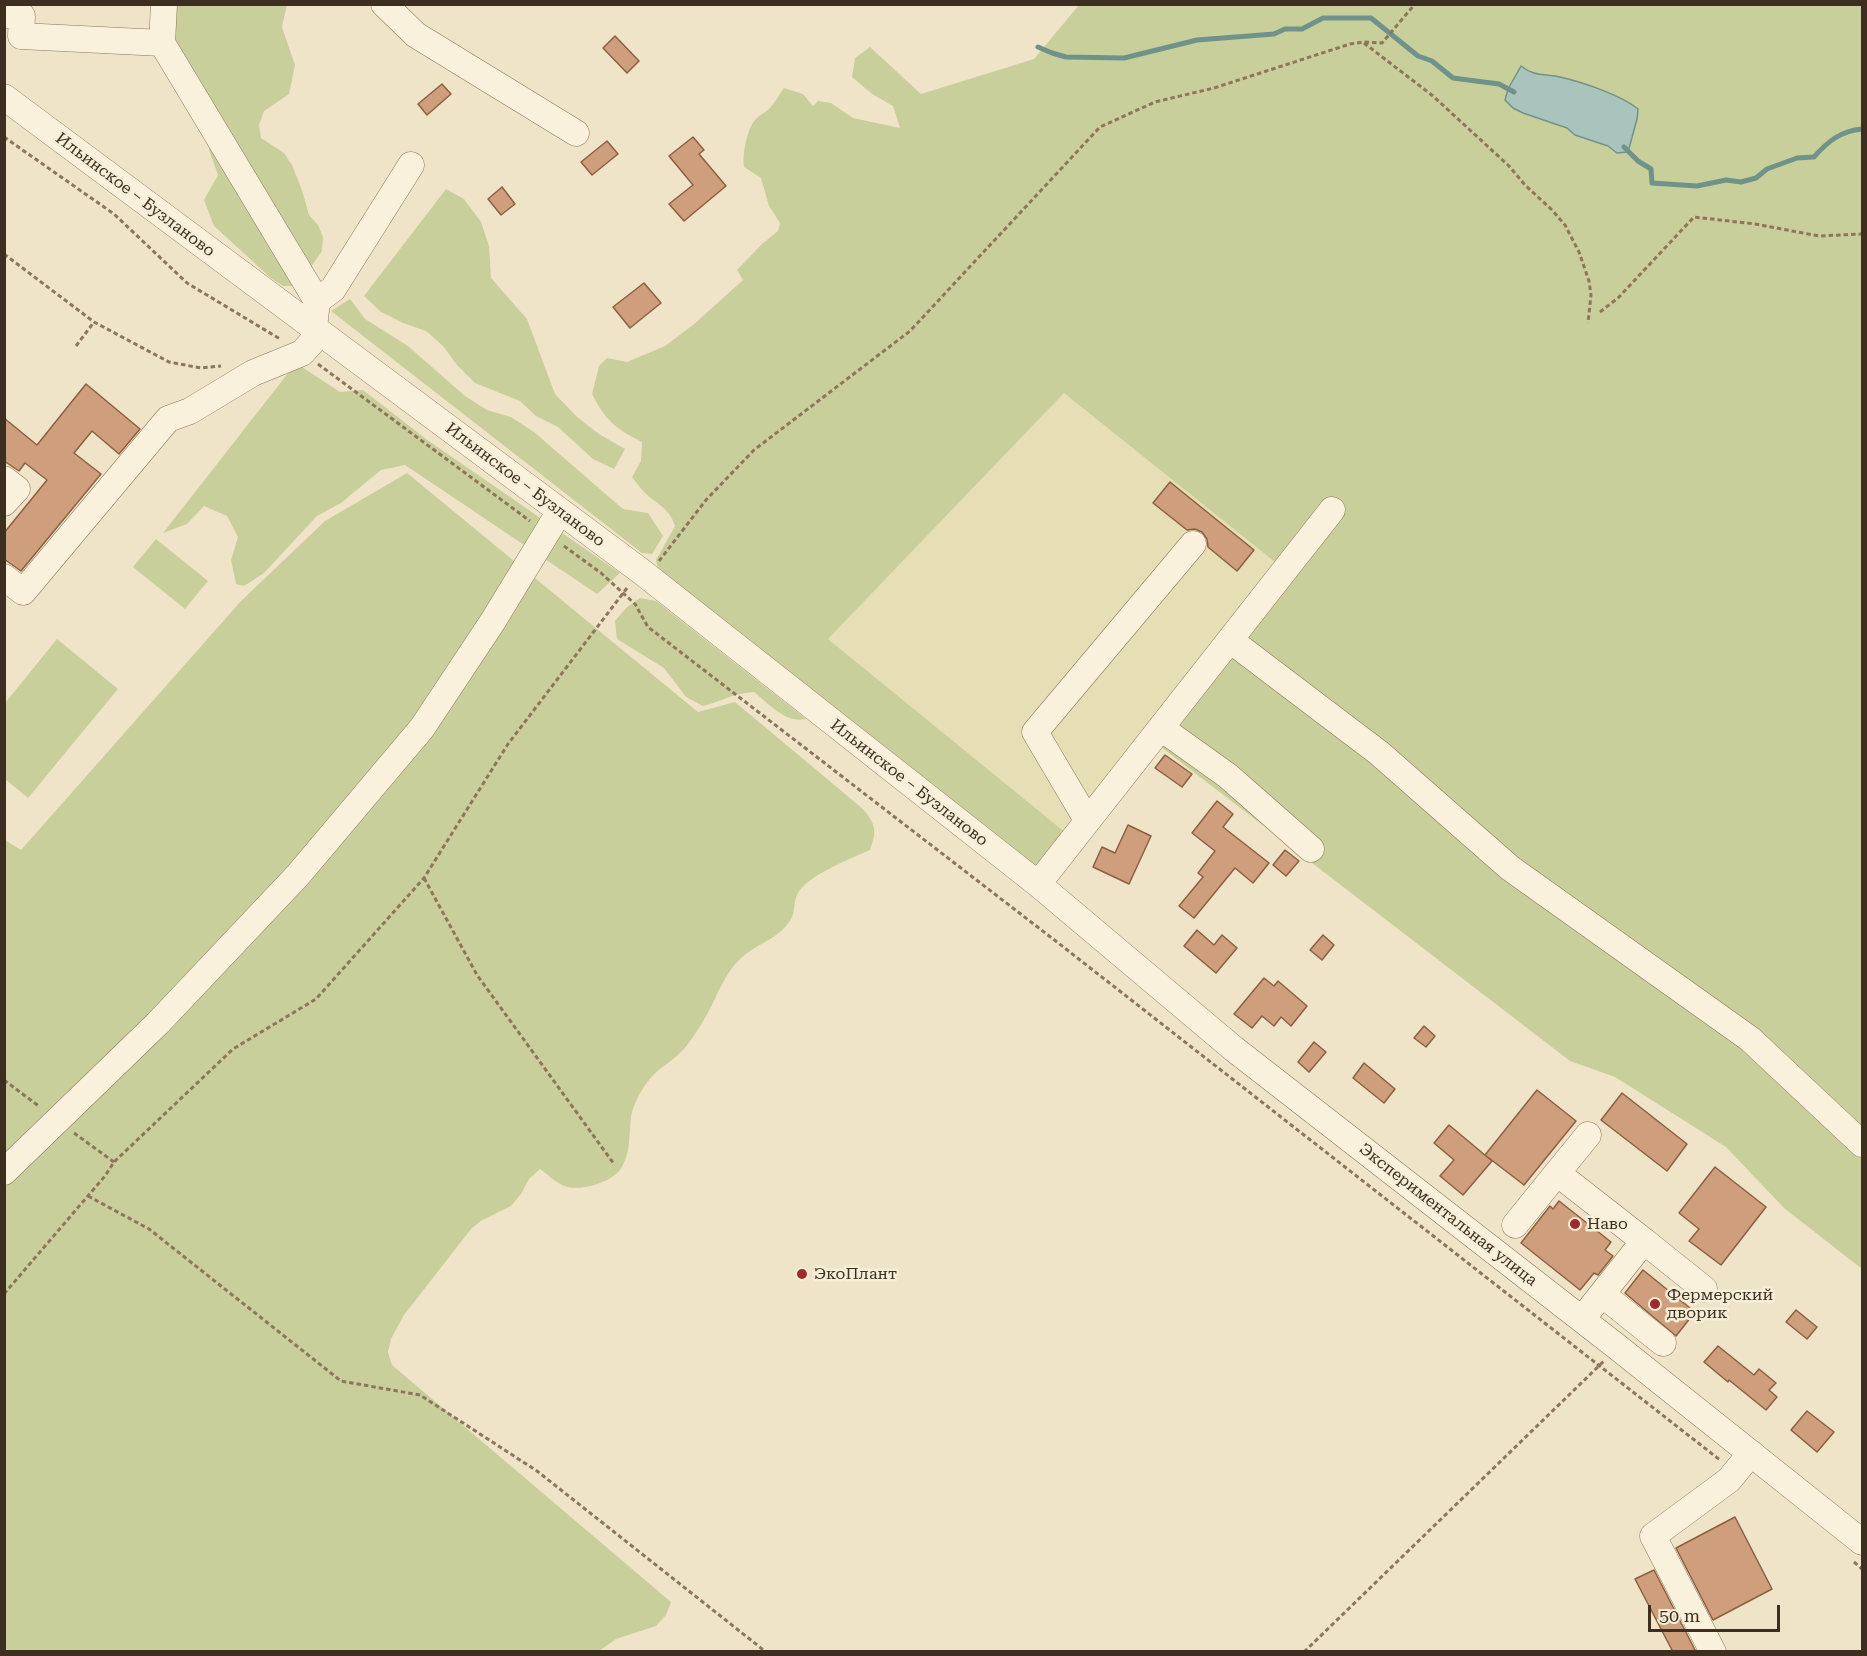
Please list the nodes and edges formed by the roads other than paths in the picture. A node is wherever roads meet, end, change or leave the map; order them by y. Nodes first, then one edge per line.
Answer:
1 (164, 4) edge
2 (384, 4) edge
3 (17, 12) edge
4 (162, 43) junction
5 (4, 97) edge
6 (576, 133) dead end
7 (411, 165) dead end
8 (317, 301) junction
9 (317, 331) junction
10 (4, 479) edge
11 (4, 503) edge
12 (1332, 510) dead end
13 (560, 511) junction
14 (1193, 544) dead end
15 (4, 577) edge
16 (1230, 640) junction
17 (1161, 728) junction
18 (1087, 820) junction
19 (1311, 849) dead end
20 (1038, 884) junction
21 (1588, 1135) dead end
22 (1863, 1144) edge
23 (4, 1172) edge
24 (1557, 1173) junction
25 (1515, 1225) dead end
26 (1644, 1241) junction
27 (1704, 1289) dead end
28 (1602, 1294) junction
29 (1582, 1319) junction
30 (1663, 1342) dead end
31 (1743, 1462) junction
32 (1858, 1552) edge
33 (1713, 1652) edge

1 - 4 street
2 - 6 street
3 - 4 street
4 - 8 street
5 - 9 street, Ильинское – Бузланово
7 - 8 street
8 - 9 street
9 - 13 street, Ильинское – Бузланово
9 - 15 street
10 - 11 street
12 - 16 street
13 - 20 street, Ильинское – Бузланово
13 - 23 street
14 - 18 street
16 - 17 street
16 - 22 street
17 - 18 street
17 - 19 street
18 - 20 street
20 - 29 street, Экспериментальная улица
21 - 24 street
24 - 25 street
24 - 26 street
26 - 27 street
26 - 28 street
28 - 29 street
28 - 30 street
29 - 31 street, Экспериментальная улица
31 - 32 street, Экспериментальная улица
31 - 33 street

